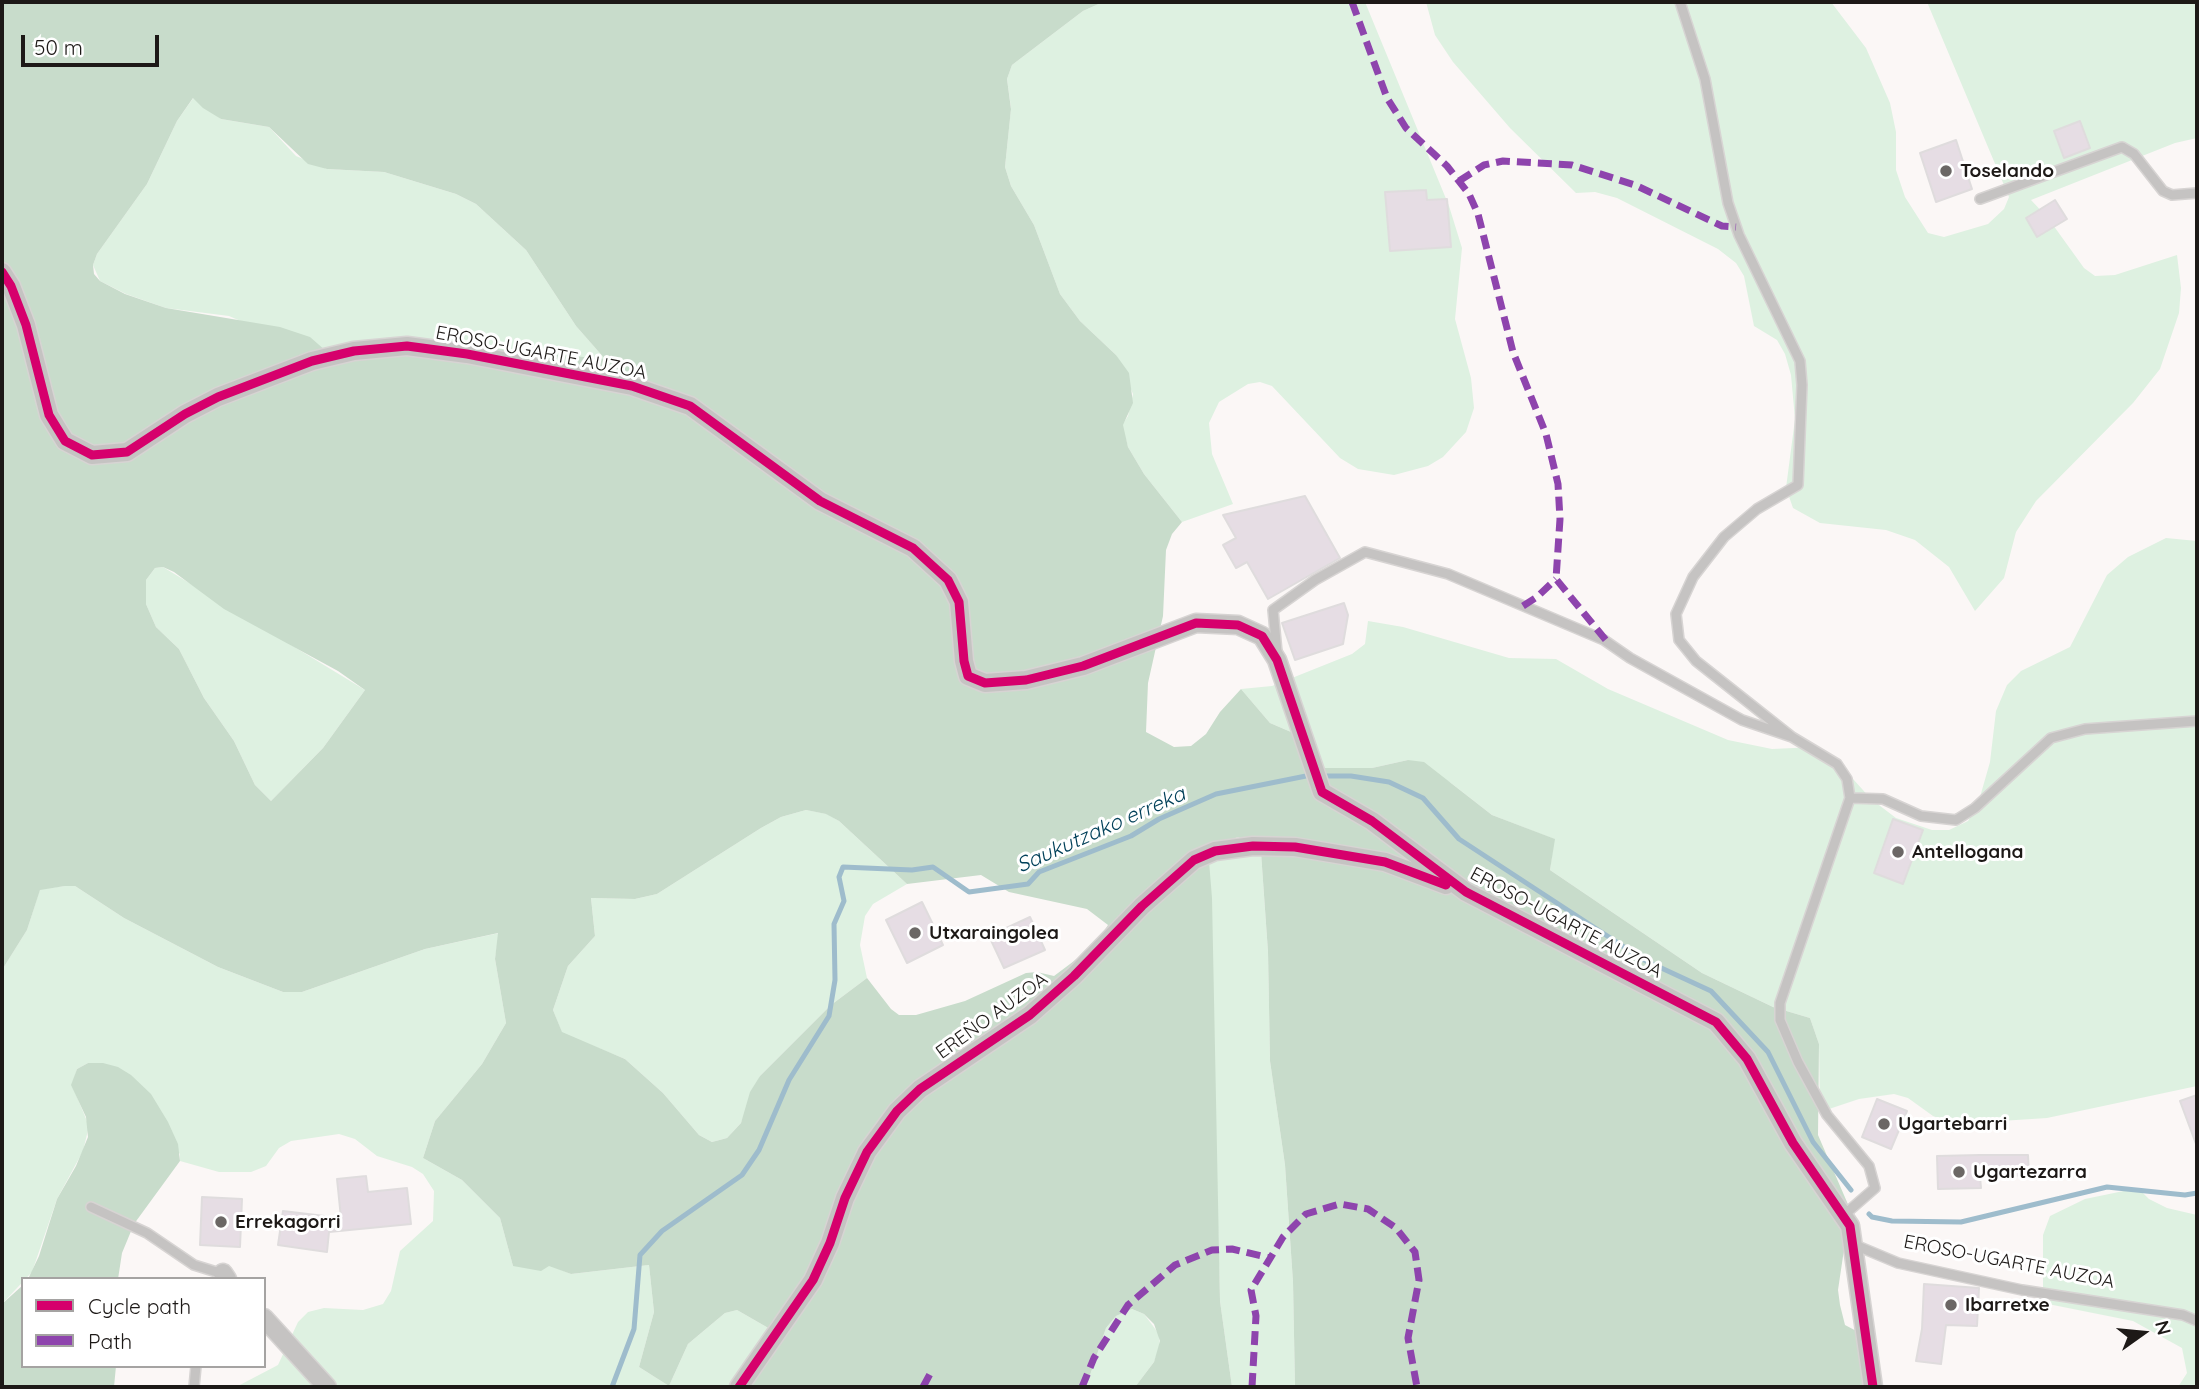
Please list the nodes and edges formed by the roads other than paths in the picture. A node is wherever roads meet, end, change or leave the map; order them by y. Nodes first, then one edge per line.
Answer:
1 (1680, 2) edge
2 (2197, 193) edge
3 (1980, 199) dead end
4 (2, 272) edge
5 (1277, 660) junction
6 (2197, 721) edge
7 (1792, 737) junction
8 (1850, 798) junction
9 (1466, 892) junction
10 (91, 1207) dead end
11 (1844, 1215) junction
12 (1855, 1245) junction
13 (224, 1277) edge
14 (266, 1320) edge
15 (2197, 1321) edge
16 (196, 1368) edge
17 (194, 1387) edge
18 (327, 1387) edge
19 (739, 1387) edge
20 (1873, 1387) edge

1 - 7 lane, EROSO-UGARTE AUZOA
2 - 3 lane
4 - 5 street, EROSO-UGARTE AUZOA
5 - 7 lane, EROSO-UGARTE AUZOA
5 - 9 street, EROSO-UGARTE AUZOA
6 - 8 lane
7 - 8 lane, EROSO-UGARTE AUZOA
8 - 11 lane
9 - 11 street, EROSO-UGARTE AUZOA
9 - 19 street, EREÑO AUZOA
10 - 13 lane
11 - 12 street, EROSO-UGARTE AUZOA
12 - 15 lane, EROSO-UGARTE AUZOA
12 - 20 street, EROSO-UGARTE AUZOA
14 - 18 street
16 - 17 lane

